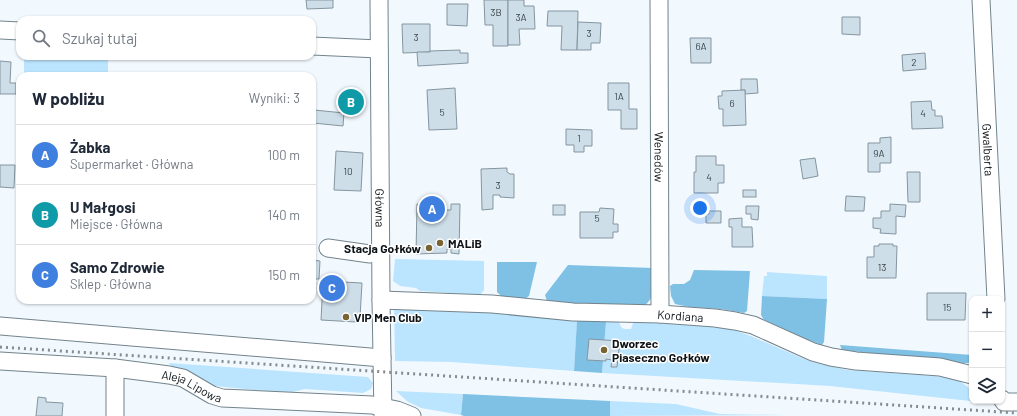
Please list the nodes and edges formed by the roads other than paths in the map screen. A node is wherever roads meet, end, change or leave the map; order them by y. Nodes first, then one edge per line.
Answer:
1 (379, 0) edge
2 (659, 0) edge
3 (981, 0) edge
4 (0, 30) edge
5 (16, 31) edge
6 (316, 46) edge
7 (379, 49) junction
8 (328, 248) dead end
9 (370, 254) dead end
10 (996, 296) edge
11 (381, 300) junction
12 (660, 314) junction
13 (0, 326) edge
14 (382, 358) junction
15 (0, 361) edge
16 (115, 368) junction
17 (969, 374) edge
18 (1005, 402) edge
19 (1017, 402) edge
20 (383, 412) edge
21 (115, 416) edge
22 (412, 416) edge

1 - 7 street, Główna
2 - 12 street, Wenedów
3 - 10 street, Gwalberta
4 - 5 street
6 - 7 street
7 - 11 street, Główna
8 - 9 street
11 - 12 street, Kordiana
11 - 14 street, Główna
12 - 17 street, Kordiana
13 - 14 street
14 - 20 street, Główna
15 - 16 street, Aleja Lipowa
16 - 20 street, Aleja Lipowa
16 - 21 street
18 - 19 street
20 - 22 street, Aleja Lipowa

